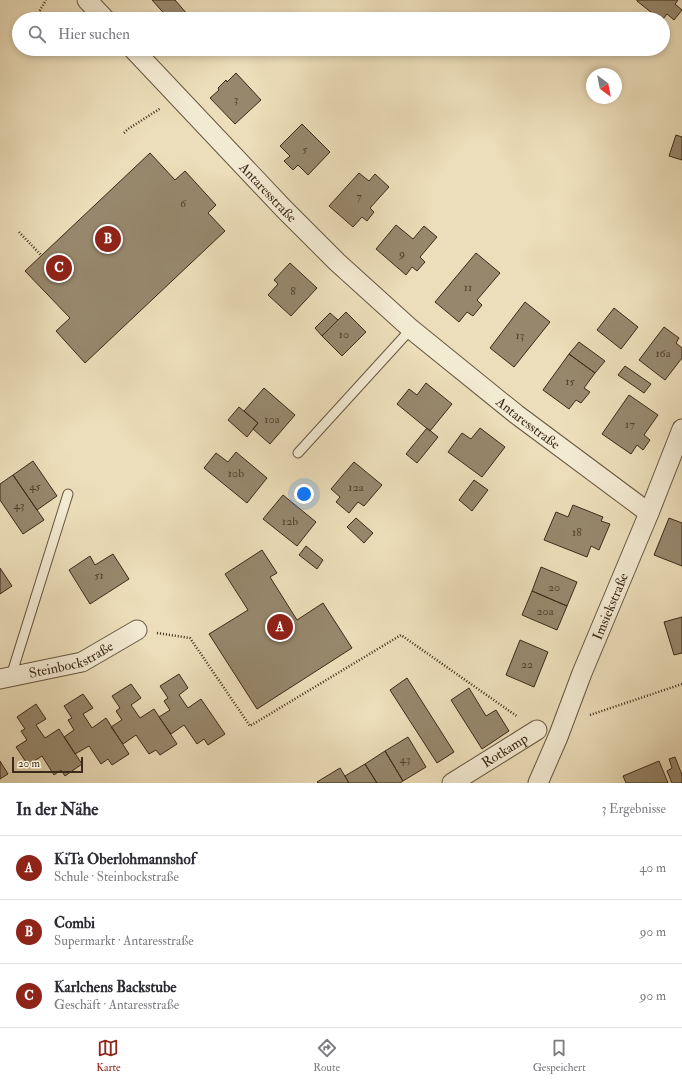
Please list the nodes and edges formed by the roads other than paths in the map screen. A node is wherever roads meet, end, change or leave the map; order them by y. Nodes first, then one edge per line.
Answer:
1 (87, 0) edge
2 (98, 12) edge
3 (140, 56) edge
4 (411, 329) junction
5 (682, 429) edge
6 (298, 453) dead end
7 (68, 494) dead end
8 (650, 513) junction
9 (137, 630) road end
10 (5, 678) edge
11 (537, 730) road end
12 (452, 783) edge
13 (538, 783) edge

1 - 2 street
3 - 4 street, Antaresstraße
4 - 6 lane
4 - 8 street, Antaresstraße
5 - 8 street, Imsiekstraße
7 - 10 lane
8 - 13 street, Imsiekstraße
9 - 10 street, Steinbockstraße
11 - 12 street, Rotkamp

